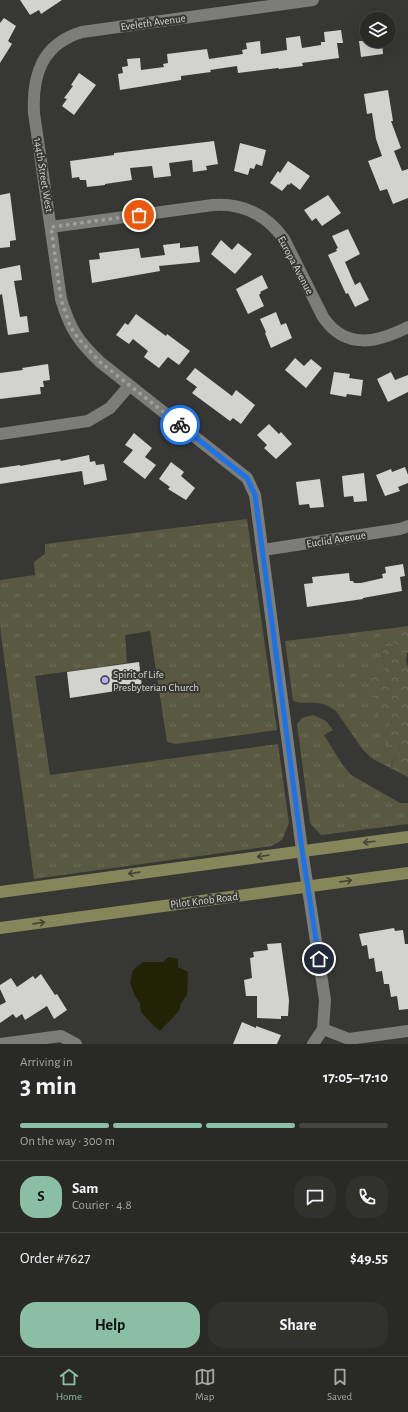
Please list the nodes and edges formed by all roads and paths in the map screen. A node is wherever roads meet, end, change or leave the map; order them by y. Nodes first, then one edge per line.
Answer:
1 (313, 0) edge
2 (34, 99) joint
3 (51, 227) junction
4 (408, 327) edge
5 (129, 386) junction
6 (0, 434) edge
7 (408, 526) edge
8 (263, 550) junction
9 (408, 836) edge
10 (302, 850) junction
11 (408, 873) edge
12 (307, 887) junction
13 (0, 892) edge
14 (0, 928) edge
15 (323, 1029) junction
16 (408, 1031) edge
17 (0, 1044) edge
18 (76, 1044) edge
19 (313, 1044) edge

1 - 2 street, Eveleth Avenue
2 - 3 street, 144th Street West
3 - 4 street, Europa Avenue
3 - 5 street, 144th Street West
5 - 6 street
5 - 8 street, 144th Street West
7 - 8 street, Euclid Avenue
8 - 10 street, 144th Street West
9 -> 10 main road
10 - 12 street, 144th Street West
10 -> 13 main road
12 -> 11 main road, Pilot Knob Road
14 -> 12 main road, Pilot Knob Road
12 - 15 street, 144th Street West
15 - 16 street
15 - 19 street, 144th Street West
17 - 18 street

